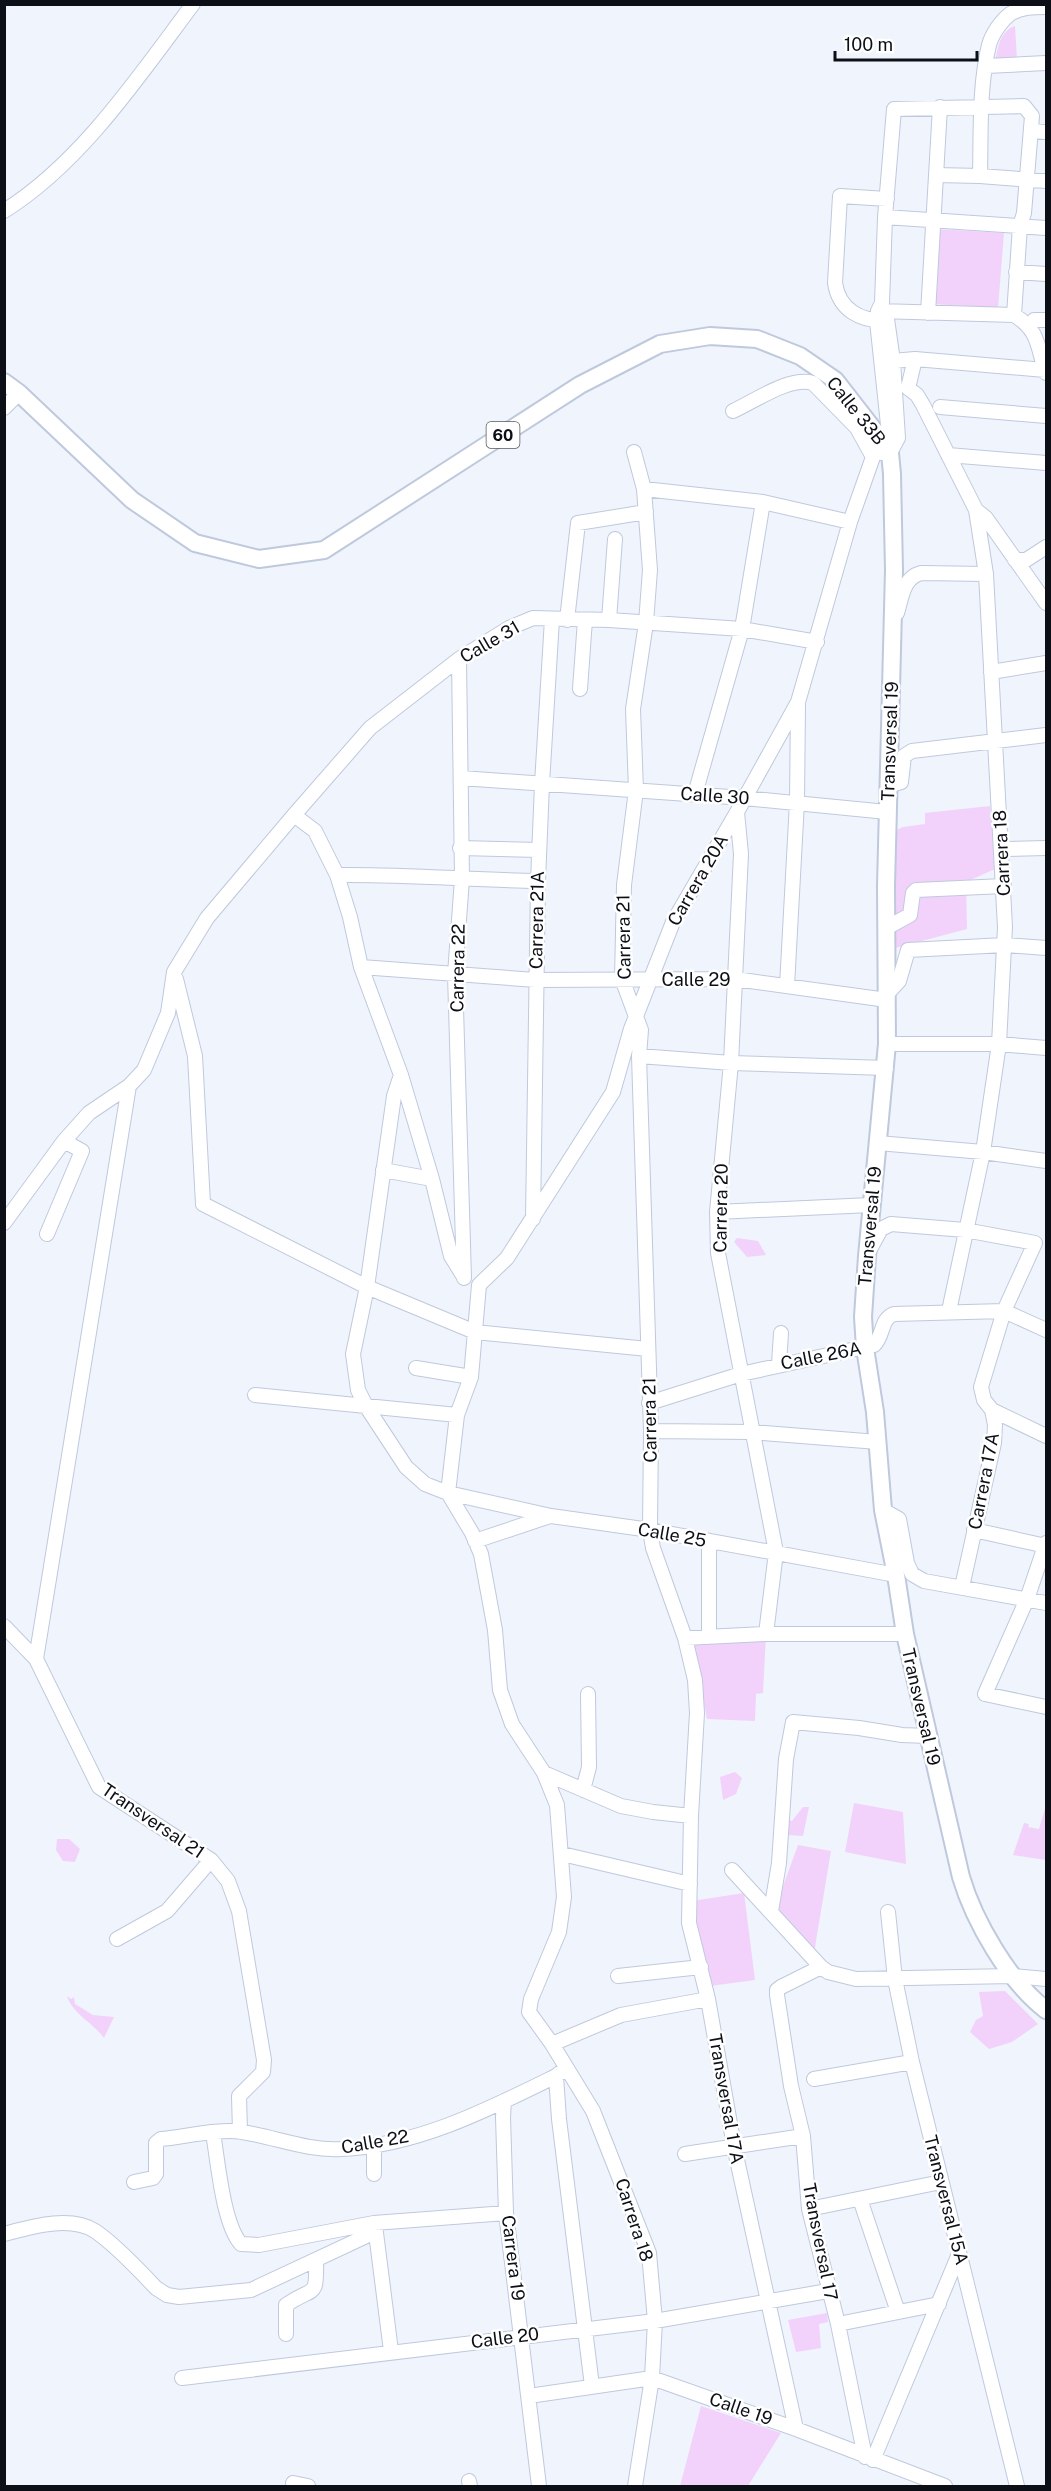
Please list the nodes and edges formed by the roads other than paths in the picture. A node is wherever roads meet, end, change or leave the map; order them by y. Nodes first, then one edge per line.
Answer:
1 (193, 4) edge
2 (1047, 7) edge
3 (1047, 63) edge
4 (986, 66) junction
5 (940, 107) junction
6 (982, 107) junction
7 (1031, 131) junction
8 (1047, 132) edge
9 (937, 175) junction
10 (980, 176) junction
11 (1027, 181) junction
12 (1047, 181) edge
13 (887, 200) junction
14 (4, 211) edge
15 (885, 217) junction
16 (933, 222) junction
17 (1020, 226) junction
18 (1047, 228) edge
19 (1016, 272) junction
20 (1047, 274) edge
21 (882, 313) junction
22 (928, 313) junction
23 (1014, 315) junction
24 (915, 359) junction
25 (893, 361) junction
26 (1046, 372) edge
27 (4, 382) edge
28 (901, 389) junction
29 (19, 393) junction
30 (940, 407) dead end
31 (4, 408) edge
32 (733, 411) dead end
33 (1047, 416) edge
34 (634, 452) dead end
35 (881, 452) junction
36 (948, 455) junction
37 (1047, 463) edge
38 (644, 489) junction
39 (763, 502) junction
40 (976, 510) junction
41 (646, 512) junction
42 (850, 522) junction
43 (615, 539) dead end
44 (1047, 547) edge
45 (1015, 560) junction
46 (986, 574) junction
47 (1045, 601) edge
48 (552, 620) junction
49 (567, 620) junction
50 (585, 620) junction
51 (609, 620) junction
52 (646, 623) junction
53 (893, 624) junction
54 (742, 629) junction
55 (817, 642) junction
56 (459, 659) junction
57 (1047, 663) edge
58 (991, 672) junction
59 (580, 689) dead end
60 (798, 702) junction
61 (1047, 735) edge
62 (996, 741) junction
63 (461, 778) junction
64 (542, 784) junction
65 (888, 786) junction
66 (636, 790) junction
67 (695, 794) junction
68 (744, 798) junction
69 (797, 802) junction
70 (737, 812) junction
71 (888, 812) junction
72 (294, 815) junction
73 (460, 848) junction
74 (1047, 848) edge
75 (1002, 849) junction
76 (539, 850) junction
77 (338, 875) junction
78 (462, 879) junction
79 (538, 881) junction
80 (1004, 886) junction
81 (886, 928) junction
82 (1005, 945) junction
83 (1047, 948) edge
84 (361, 967) junction
85 (174, 972) junction
86 (455, 974) junction
87 (622, 979) junction
88 (735, 979) junction
89 (536, 980) junction
90 (651, 980) junction
91 (788, 986) junction
92 (887, 997) junction
93 (636, 1018) junction
94 (887, 1044) junction
95 (999, 1044) junction
96 (1047, 1048) edge
97 (639, 1056) junction
98 (731, 1063) junction
99 (886, 1068) junction
100 (401, 1075) junction
101 (129, 1086) junction
102 (64, 1141) junction
103 (878, 1143) junction
104 (983, 1152) junction
105 (1047, 1161) edge
106 (382, 1170) junction
107 (432, 1179) junction
108 (871, 1205) junction
109 (717, 1212) junction
110 (533, 1221) junction
111 (4, 1223) edge
112 (965, 1230) junction
113 (47, 1234) dead end
114 (867, 1256) junction
115 (464, 1278) junction
116 (479, 1285) junction
117 (367, 1287) junction
118 (949, 1311) junction
119 (1004, 1311) junction
120 (1047, 1330) edge
121 (475, 1332) junction
122 (781, 1334) dead end
123 (865, 1348) junction
124 (648, 1349) junction
125 (779, 1364) junction
126 (416, 1368) dead end
127 (741, 1374) junction
128 (471, 1377) junction
129 (255, 1395) dead end
130 (650, 1403) junction
131 (366, 1406) junction
132 (992, 1410) junction
133 (457, 1415) junction
134 (651, 1431) junction
135 (751, 1432) junction
136 (1047, 1436) edge
137 (878, 1442) junction
138 (448, 1493) junction
139 (883, 1510) junction
140 (551, 1516) junction
141 (650, 1530) junction
142 (974, 1530) junction
143 (475, 1541) junction
144 (709, 1542) junction
145 (1046, 1544) edge
146 (776, 1552) junction
147 (896, 1575) junction
148 (962, 1587) junction
149 (1027, 1599) junction
150 (1047, 1603) edge
151 (4, 1626) edge
152 (766, 1634) junction
153 (905, 1634) junction
154 (709, 1636) junction
155 (685, 1638) junction
156 (36, 1659) junction
157 (588, 1694) dead end
158 (1047, 1707) edge
159 (928, 1736) junction
160 (544, 1773) junction
161 (583, 1790) junction
162 (691, 1816) junction
163 (562, 1854) junction
164 (212, 1860) junction
165 (732, 1870) dead end
166 (690, 1884) junction
167 (771, 1911) junction
168 (888, 1912) dead end
169 (117, 1939) dead end
170 (701, 1967) junction
171 (821, 1967) junction
172 (618, 1976) dead end
173 (1013, 1976) junction
174 (895, 1979) junction
175 (1047, 1979) edge
176 (708, 1999) junction
177 (1047, 2010) edge
178 (552, 2044) junction
179 (912, 2062) junction
180 (561, 2072) junction
181 (814, 2079) dead end
182 (504, 2101) junction
183 (240, 2131) junction
184 (213, 2133) junction
185 (803, 2136) junction
186 (374, 2145) junction
187 (734, 2146) junction
188 (685, 2154) dead end
189 (374, 2174) dead end
190 (134, 2182) dead end
191 (941, 2182) junction
192 (860, 2199) junction
193 (809, 2209) junction
194 (506, 2213) junction
195 (375, 2228) junction
196 (4, 2234) edge
197 (959, 2254) junction
198 (316, 2260) junction
199 (828, 2291) junction
200 (768, 2303) junction
201 (939, 2304) junction
202 (898, 2312) junction
203 (655, 2321) junction
204 (838, 2324) junction
205 (585, 2328) junction
206 (286, 2334) dead end
207 (522, 2337) junction
208 (391, 2351) junction
209 (182, 2378) dead end
210 (652, 2378) junction
211 (592, 2386) junction
212 (529, 2396) junction
213 (796, 2429) junction
214 (869, 2458) junction
215 (293, 2483) dead end
216 (308, 2487) edge
217 (539, 2487) edge
218 (635, 2487) edge
219 (945, 2487) edge
220 (1017, 2487) edge

1 - 14 street
2 - 4 street
3 - 4 street
4 - 6 street
5 - 6 street
5 - 9 street
5 - 13 street
6 - 7 street
6 - 10 street
7 - 8 street
7 - 11 street
9 - 10 street
9 - 16 street
10 - 11 street
11 - 12 street
11 - 17 street
13 - 15 street
13 - 21 street
15 - 16 street
15 - 21 street
16 - 17 street
16 - 22 street
17 - 18 street
17 - 19 street
19 - 20 street
19 - 23 street
21 - 22 street
21 - 25 street
21 - 35 street
22 - 23 street
23 - 26 street
24 - 25 street
24 - 26 street
24 - 28 street
25 - 28 street
27 - 29 main road, 60
28 - 35 street
28 - 36 street, Carrera 18
29 - 31 street
29 - 35 main road, Calle 33B / 60
30 - 33 street
32 - 35 street
34 - 38 street, Carrera 21
35 - 42 street, Carrera 20A
35 - 53 main road, Transversal 19
36 - 37 street
36 - 40 street, Carrera 18
38 - 39 street
38 - 41 street, Carrera 21
39 - 42 street
39 - 54 street
40 - 45 street
40 - 46 street, Carrera 18
41 - 49 street
41 - 52 street, Carrera 21
42 - 55 street, Carrera 20A
43 - 51 street
44 - 45 street
45 - 47 street
46 - 53 street
46 - 58 street, Carrera 18
48 - 49 street, Calle 31
48 - 56 street, Calle 31
48 - 64 street, Carrera 21A
49 - 50 street, Calle 31
50 - 51 street, Calle 31
50 - 59 street
51 - 52 street, Calle 31
52 - 54 street, Calle 31
52 - 66 street, Carrera 21
53 - 65 main road, Transversal 19
54 - 55 street, Calle 31
54 - 67 street
55 - 60 street, Carrera 20A
56 - 63 street, Carrera 22
56 - 72 street, Calle 31
57 - 58 street
58 - 62 street, Carrera 18
60 - 68 street, Carrera 20A
60 - 69 street
61 - 62 street
62 - 65 street
62 - 75 street, Carrera 18
63 - 64 street, Calle 30
63 - 73 street, Carrera 22
64 - 66 street, Calle 30
64 - 76 street, Carrera 21A
65 - 71 main road, Transversal 19
66 - 67 street, Calle 30
66 - 87 street, Carrera 21
67 - 68 street, Calle 30
68 - 69 street, Calle 30
68 - 70 street, Carrera 20A
69 - 71 street, Calle 30
69 - 91 street
70 - 88 street, Carrera 20
70 - 90 street, Carrera 20A
71 - 81 main road, Transversal 19
72 - 77 street
72 - 85 street, Calle 31
73 - 76 street
73 - 78 street, Carrera 22
74 - 75 street
75 - 80 street, Carrera 18
76 - 79 street, Carrera 21A
77 - 78 street
77 - 84 street
78 - 79 street
78 - 86 street, Carrera 22
79 - 89 street, Carrera 21A
80 - 81 street
80 - 82 street, Carrera 18
81 - 92 main road, Transversal 19
82 - 83 street
82 - 92 street
82 - 95 street, Carrera 18
84 - 86 street, Calle 29
84 - 100 street
85 - 101 street
85 - 117 street
86 - 89 street, Calle 29
86 - 115 street, Carrera 22
87 - 89 street, Calle 29
87 - 90 street, Calle 29
87 - 93 street, Carrera 21
88 - 90 street, Calle 29
88 - 91 street, Calle 29
88 - 98 street, Carrera 20
89 - 110 street, Carrera 21A
90 - 93 street, Carrera 20A
91 - 92 street, Calle 29
92 - 94 main road, Transversal 19
93 - 97 street, Carrera 21
93 - 110 street, Carrera 20A
94 - 95 street
94 - 99 main road, Transversal 19
95 - 96 street
95 - 104 street, Carrera 18
97 - 98 street
97 - 124 street, Carrera 21
98 - 99 street
98 - 109 street, Carrera 20
99 - 103 main road, Transversal 19
100 - 106 street, Calle 25
100 - 107 street
101 - 102 street
101 - 156 street
102 - 111 street
102 - 113 street
103 - 104 street
103 - 108 main road, Transversal 19
104 - 105 street
104 - 112 street, Carrera 18
106 - 107 street
106 - 117 street, Calle 25
107 - 115 street
108 - 109 street
108 - 114 main road, Transversal 19
109 - 127 street, Carrera 20
110 - 116 street, Carrera 20A
112 - 114 street
112 - 118 street, Carrera 18
112 - 119 street, Carrera 17A
114 - 123 main road, Transversal 19
115 - 116 street
116 - 121 street
117 - 121 street
117 - 131 street, Calle 25
118 - 119 street, Calle 26A
118 - 123 street, Calle 26A
119 - 120 street, Calle 26A
119 - 132 street, Carrera 17A
121 - 124 street
121 - 128 street
122 - 125 street
123 - 125 street, Calle 26A
123 - 137 main road, Transversal 19
124 - 130 street, Carrera 21
125 - 127 street, Calle 26A
126 - 128 street
127 - 130 street, Calle 26A
127 - 135 street, Carrera 20
128 - 133 street
129 - 131 street
130 - 134 street, Carrera 21
131 - 133 street
131 - 138 street, Calle 25
132 - 136 street
132 - 142 street, Carrera 17A
133 - 138 street
134 - 135 street
134 - 141 street, Carrera 21
135 - 137 street
135 - 146 street, Carrera 20
137 - 139 main road, Transversal 19
138 - 140 street, Calle 25
138 - 143 street
139 - 147 main road, Transversal 19
139 - 148 street
140 - 141 street, Calle 25
140 - 143 street
141 - 144 street, Calle 25
141 - 155 street, Carrera 21
142 - 145 street
142 - 148 street, Carrera 17A
143 - 160 street
144 - 146 street, Calle 25
144 - 154 street
145 - 149 street
146 - 147 street, Calle 25
146 - 152 street, Carrera 20
147 - 153 main road, Transversal 19
148 - 149 street
149 - 150 street
149 - 158 street
151 - 156 street, Transversal 21
152 - 153 street
152 - 154 street
153 - 159 main road, Transversal 19
154 - 155 street
155 - 162 street, Transversal 17A
156 - 164 street, Transversal 21
157 - 161 street
159 - 167 street
159 - 173 main road, Transversal 19
160 - 161 street
160 - 163 street
161 - 162 street
162 - 166 street, Transversal 17A
163 - 166 street
163 - 178 street, Carrera 18
164 - 169 street
164 - 183 street, Transversal 21
165 - 167 street
166 - 170 street, Transversal 17A
167 - 171 street
168 - 174 street, Transversal 15A
170 - 172 street
170 - 176 street, Transversal 17A
171 - 174 street
171 - 185 street, Transversal 17
173 - 174 street
173 - 175 street
173 - 177 main road, Transversal 19
174 - 179 street, Transversal 15A
176 - 178 street
176 - 187 street, Transversal 17A
178 - 180 street, Carrera 18
179 - 181 street
179 - 191 street, Transversal 15A
180 - 182 street, Calle 22
180 - 203 street, Carrera 18
180 - 205 street
182 - 186 street, Calle 22
182 - 194 street, Carrera 19
183 - 184 street, Calle 22
183 - 186 street, Calle 22
184 - 190 street, Calle 22
184 - 195 street
185 - 187 street
185 - 193 street, Transversal 17
186 - 189 street
187 - 188 street
187 - 200 street, Transversal 17A
191 - 192 street
191 - 197 street, Transversal 15A
192 - 193 street
192 - 202 street
193 - 199 street, Transversal 17
194 - 195 street
194 - 207 street, Carrera 19
195 - 198 street
195 - 208 street
196 - 198 street
197 - 201 street
197 - 220 street, Transversal 15A
198 - 206 street
199 - 200 street, Calle 20
199 - 204 street, Transversal 17
200 - 203 street, Calle 20
200 - 213 street, Transversal 17A
201 - 202 street
201 - 214 street
202 - 204 street
203 - 205 street, Calle 20
203 - 210 street, Carrera 18
204 - 214 street, Transversal 17
205 - 207 street, Calle 20
205 - 211 street
207 - 208 street, Calle 20
207 - 212 street, Carrera 19
208 - 209 street, Calle 20
210 - 211 street, Calle 19
210 - 213 street, Calle 19
210 - 218 street, Carrera 18
211 - 212 street, Calle 19
212 - 217 street, Carrera 19
213 - 214 street, Calle 19
214 - 219 street, Calle 19
215 - 216 street

